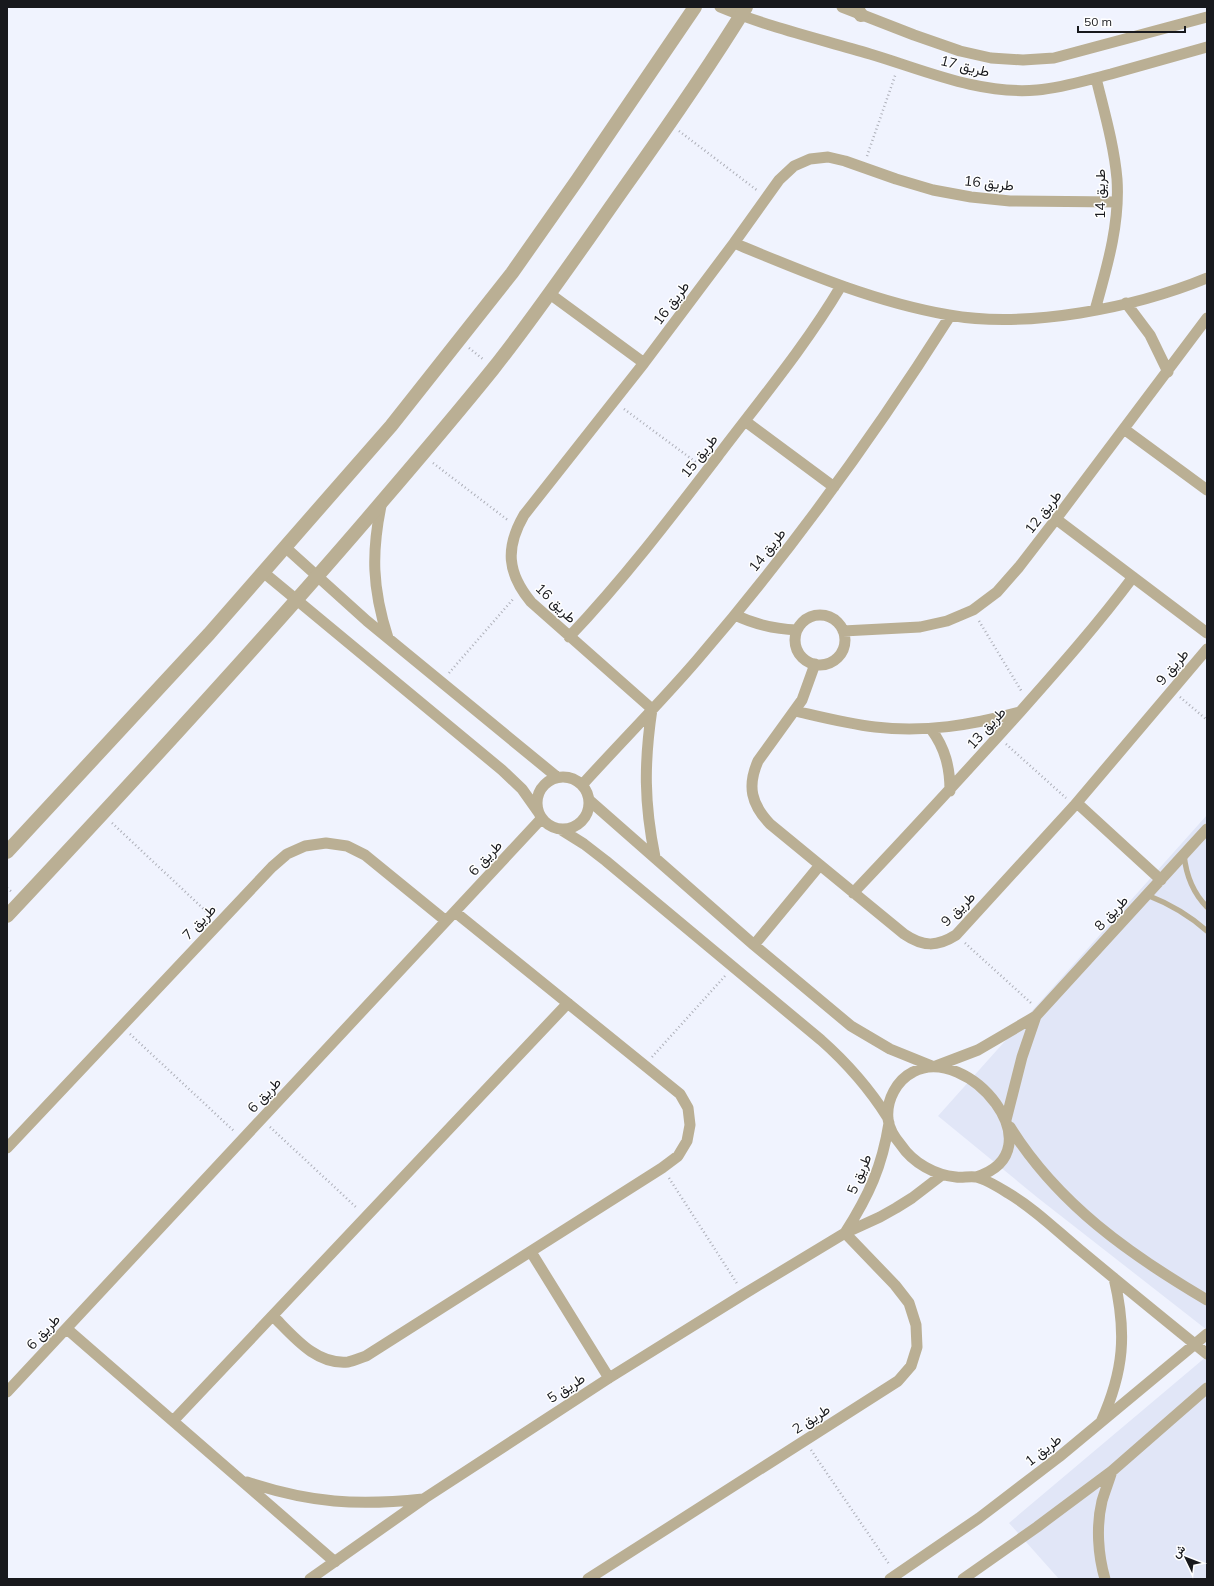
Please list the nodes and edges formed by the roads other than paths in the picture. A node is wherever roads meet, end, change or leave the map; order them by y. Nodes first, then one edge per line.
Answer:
1 (695, 7) edge
2 (720, 7) edge
3 (842, 7) edge
4 (743, 11) edge
5 (858, 11) edge
6 (1207, 17) edge
7 (1207, 47) edge
8 (1096, 78) junction
9 (1118, 202) junction
10 (734, 243) junction
11 (1207, 278) edge
12 (842, 286) junction
13 (550, 294) junction
14 (1126, 303) junction
15 (1095, 310) junction
16 (950, 316) junction
17 (1207, 318) edge
18 (644, 363) junction
19 (1168, 372) junction
20 (745, 421) junction
21 (1124, 429) junction
22 (834, 487) junction
23 (1207, 490) edge
24 (382, 501) junction
25 (1056, 519) junction
26 (285, 547) junction
27 (264, 572) junction
28 (317, 577) junction
29 (1133, 577) junction
30 (297, 601) junction
31 (735, 615) junction
32 (798, 630) junction
33 (843, 631) junction
34 (1207, 633) edge
35 (569, 637) junction
36 (388, 638) junction
37 (1207, 649) edge
38 (815, 664) junction
39 (652, 709) junction
40 (795, 710) junction
41 (1020, 712) junction
42 (931, 729) junction
43 (557, 777) junction
44 (582, 785) junction
45 (950, 790) junction
46 (589, 800) junction
47 (1076, 804) junction
48 (540, 815) junction
49 (560, 829) junction
50 (1207, 829) edge
51 (7, 852) edge
52 (1184, 854) junction
53 (655, 857) junction
54 (820, 865) junction
55 (1161, 880) junction
56 (853, 893) junction
57 (1147, 895) junction
58 (1207, 906) edge
59 (455, 912) junction
60 (7, 916) edge
61 (446, 921) junction
62 (1207, 931) edge
63 (754, 945) junction
64 (568, 1003) junction
65 (1038, 1014) junction
66 (934, 1066) junction
67 (889, 1120) junction
68 (1007, 1122) junction
69 (7, 1148) edge
70 (942, 1174) junction
71 (976, 1177) junction
72 (845, 1232) junction
73 (531, 1252) junction
74 (1114, 1278) junction
75 (1207, 1300) edge
76 (273, 1316) junction
77 (67, 1329) junction
78 (1207, 1334) edge
79 (1195, 1344) junction
80 (1207, 1354) edge
81 (609, 1378) junction
82 (1207, 1388) edge
83 (7, 1392) edge
84 (173, 1421) junction
85 (1099, 1426) junction
86 (1112, 1471) junction
87 (243, 1481) junction
88 (425, 1498) junction
89 (335, 1562) junction
90 (893, 1577) edge
91 (310, 1579) edge
92 (588, 1579) edge
93 (963, 1579) edge
94 (1106, 1579) edge

1 - 26 street
2 - 4 street, طريق 17
3 - 5 street, طريق 17
4 - 8 street, طريق 17
4 - 13 street
5 - 6 street, طريق 17
7 - 8 street, طريق 17
8 - 9 street, طريق 14
9 - 10 street, طريق 16
9 - 15 street, طريق 14
10 - 12 street
10 - 18 street, طريق 16
11 - 14 street
12 - 16 street
12 - 20 street, طريق 15
13 - 18 street
13 - 24 street
14 - 15 street
14 - 19 street
15 - 16 street
16 - 22 street, طريق 14
17 - 19 street, طريق 12
18 - 35 street, طريق 16
19 - 21 street, طريق 12
20 - 22 street
20 - 35 street, طريق 15
21 - 23 street
21 - 25 street, طريق 12
22 - 31 street, طريق 14
24 - 28 street
24 - 36 street
25 - 29 street
25 - 33 street, طريق 12
26 - 27 street
26 - 28 street
27 - 30 street
27 - 51 street
28 - 30 street
28 - 36 street
29 - 34 street
29 - 41 street, طريق 13
30 - 48 street
30 - 60 street
31 - 32 street
31 - 39 street, طريق 14
32 - 33 street
32 - 38 street
33 - 38 street
35 - 39 street, طريق 16
36 - 43 street
37 - 47 street, طريق 9
38 - 40 street, طريق 9
39 - 44 street, طريق 14
39 - 53 street
40 - 42 street
40 - 54 street, طريق 9
41 - 42 street
41 - 45 street, طريق 13
42 - 45 street
43 - 44 street
43 - 48 street
44 - 46 street
45 - 56 street, طريق 13
46 - 49 street
46 - 53 street
47 - 55 street
47 - 56 street, طريق 9
48 - 49 street
48 - 59 street, طريق 6
49 - 67 street
50 - 52 street, طريق 8
52 - 55 street, طريق 8
52 - 58 lane
53 - 63 street
54 - 56 street, طريق 9
54 - 63 street
55 - 57 street, طريق 8
57 - 62 lane
57 - 65 street, طريق 8
59 - 61 street, طريق 6
59 - 64 street
61 - 69 street, طريق 7
61 - 77 street, طريق 6
63 - 66 street
64 - 73 street
64 - 76 street
65 - 66 street, طريق 8
65 - 68 street, طريق 8
66 - 67 street
66 - 68 street
67 - 70 street
67 - 72 street, طريق 5
68 - 71 street
68 - 75 street
70 - 71 street
70 - 72 street, طريق 5
71 - 74 street
72 - 81 street, طريق 5
72 - 92 street, طريق 2
73 - 76 street
73 - 81 street
74 - 79 street
74 - 85 street
76 - 84 street
77 - 83 street, طريق 6
77 - 84 street
78 - 79 street, طريق 1
79 - 80 street
79 - 85 street, طريق 1
81 - 88 street, طريق 5
82 - 86 street
84 - 87 street
85 - 90 street, طريق 1
86 - 93 street
86 - 94 street
87 - 88 street
87 - 89 street
88 - 89 street, طريق 5
89 - 91 street, طريق 5

